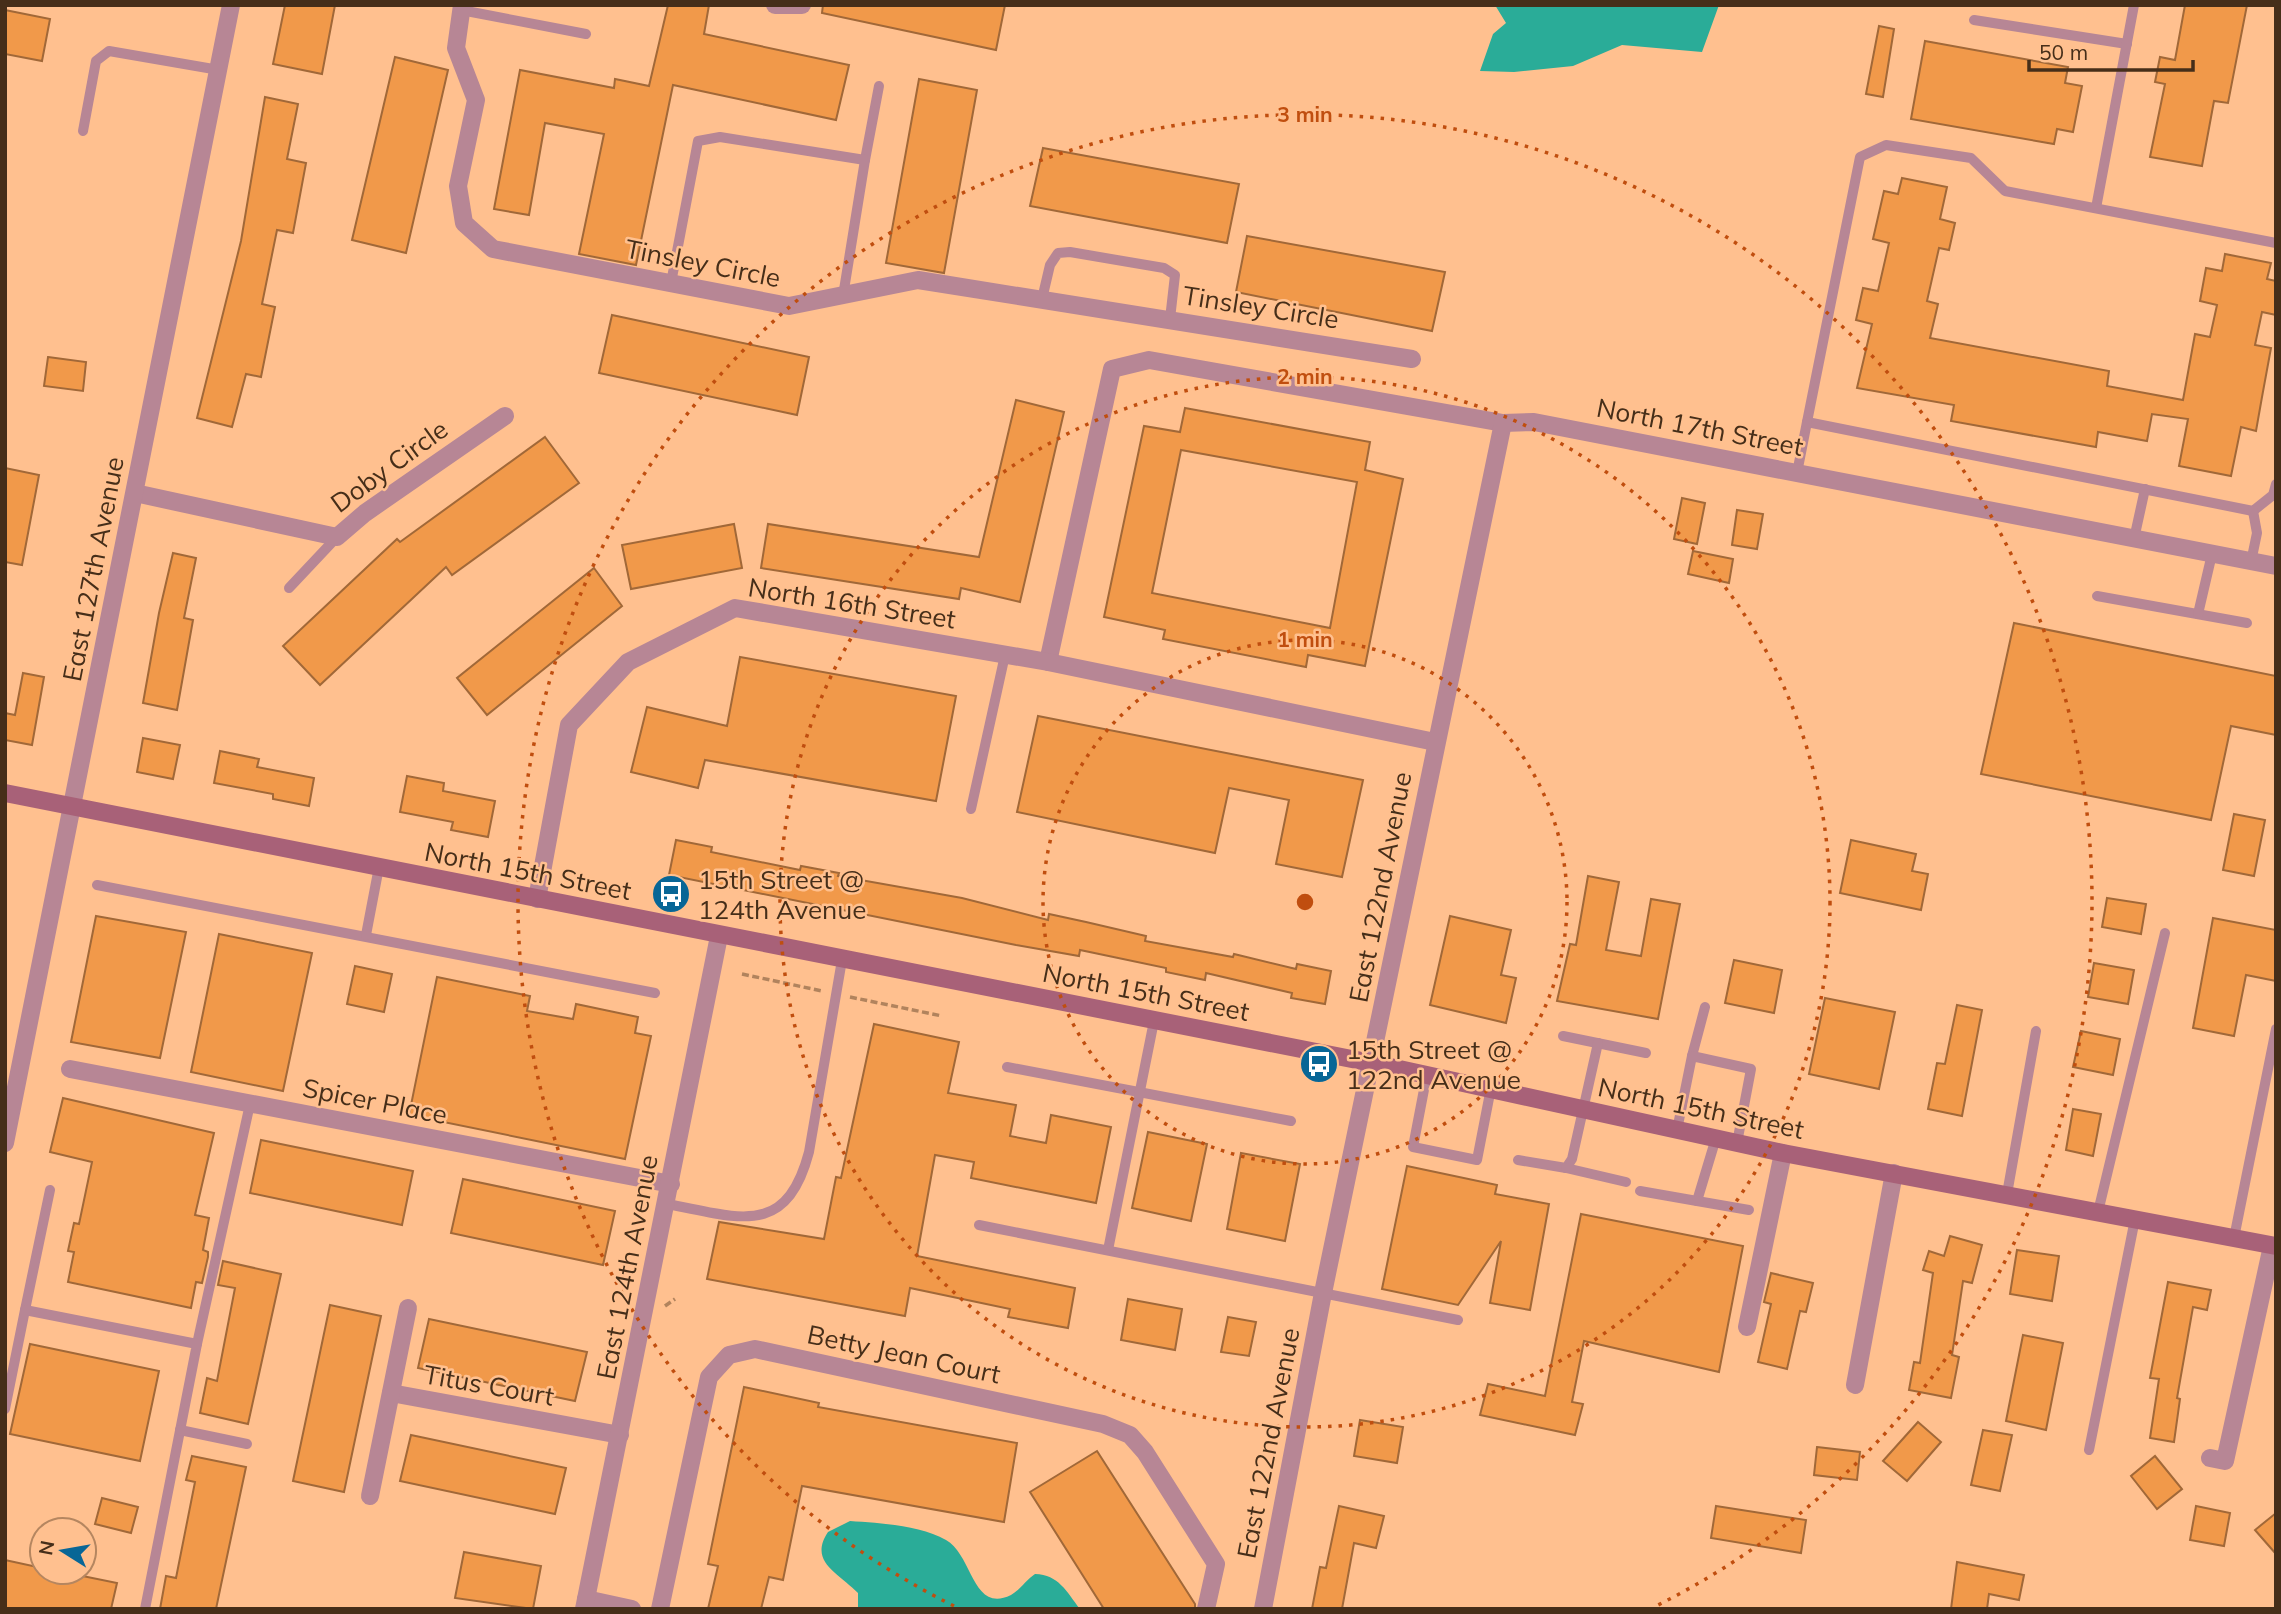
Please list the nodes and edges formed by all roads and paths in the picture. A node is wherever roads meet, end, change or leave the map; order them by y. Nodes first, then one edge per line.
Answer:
1 (231, 5) edge
2 (775, 5) edge
3 (802, 5) edge
4 (2134, 5) edge
5 (462, 8) edge
6 (1974, 20) dead end
7 (586, 34) dead end
8 (2127, 44) junction
9 (219, 70) junction
10 (879, 86) dead end
11 (83, 131) dead end
12 (865, 160) junction
13 (2096, 208) junction
14 (2276, 243) edge
15 (671, 283) junction
16 (844, 296) junction
17 (1042, 299) junction
18 (1170, 319) junction
19 (1412, 359) dead end
20 (505, 416) dead end
21 (1807, 422) junction
22 (1503, 423) junction
23 (1797, 473) junction
24 (2276, 484) edge
25 (2145, 489) junction
26 (135, 493) junction
27 (2253, 511) junction
28 (337, 537) junction
29 (2134, 539) junction
30 (2212, 554) junction
31 (2251, 562) junction
32 (2276, 566) edge
33 (289, 588) dead end
34 (2097, 596) dead end
35 (2198, 614) junction
36 (2247, 623) dead end
37 (1005, 654) junction
38 (1048, 662) junction
39 (1435, 741) junction
40 (5, 793) edge
41 (72, 806) junction
42 (971, 809) dead end
43 (379, 867) junction
44 (97, 885) dead end
45 (537, 900) junction
46 (2165, 933) dead end
47 (366, 935) junction
48 (719, 936) junction
49 (842, 960) junction
50 (654, 993) dead end
51 (1704, 1007) dead end
52 (1154, 1021) junction
53 (2276, 1029) edge
54 (2036, 1031) dead end
55 (1563, 1036) dead end
56 (1598, 1043) junction
57 (1646, 1053) dead end
58 (1692, 1056) junction
59 (1372, 1063) junction
60 (1007, 1067) dead end
61 (70, 1069) dead end
62 (1427, 1074) junction
63 (1491, 1088) junction
64 (1139, 1092) junction
65 (250, 1104) junction
66 (1583, 1110) junction
67 (1291, 1121) dead end
68 (1677, 1130) junction
69 (1716, 1138) junction
70 (5, 1143) edge
71 (1737, 1143) junction
72 (1783, 1153) junction
73 (1517, 1160) dead end
74 (1566, 1168) junction
75 (1894, 1172) junction
76 (1626, 1182) dead end
77 (671, 1184) junction
78 (50, 1190) dead end
79 (1640, 1191) dead end
80 (2007, 1194) junction
81 (1697, 1201) junction
82 (667, 1204) junction
83 (1749, 1210) dead end
84 (2098, 1212) junction
85 (2135, 1219) junction
86 (979, 1225) dead end
87 (2234, 1238) junction
88 (2274, 1246) edge
89 (1108, 1251) junction
90 (1323, 1293) junction
91 (408, 1308) dead end
92 (25, 1310) junction
93 (1458, 1320) dead end
94 (1747, 1327) dead end
95 (197, 1344) junction
96 (1854, 1385) dead end
97 (391, 1394) junction
98 (5, 1409) edge
99 (180, 1430) junction
100 (620, 1435) junction
101 (247, 1444) dead end
102 (2089, 1450) dead end
103 (2210, 1458) dead end
104 (370, 1496) dead end
105 (585, 1604) edge
106 (145, 1609) edge
107 (632, 1609) edge
108 (660, 1609) edge
109 (1206, 1609) edge
110 (1263, 1609) edge

1 - 9 street, East 127th Avenue
2 - 3 street
4 - 8 lane
5 - 7 lane
5 - 15 street, Tinsley Circle
6 - 8 lane
8 - 13 lane
9 - 11 lane
9 - 26 street, East 127th Avenue
10 - 12 lane
12 - 15 lane
12 - 16 lane
13 - 14 lane
13 - 21 lane
15 - 16 street, Tinsley Circle
16 - 17 street, Tinsley Circle
17 - 18 street, Tinsley Circle
17 - 18 lane
18 - 19 street, Tinsley Circle
20 - 28 street, Doby Circle
21 - 23 lane
21 - 25 lane
22 - 23 street, North 17th Street
22 - 38 street, North 17th Street
22 - 39 street, East 122nd Avenue
23 - 29 street, North 17th Street
24 - 27 lane
25 - 27 lane
25 - 29 lane
26 - 28 street, Doby Circle
26 - 41 street, East 127th Avenue
27 - 31 lane
28 - 33 lane
29 - 30 street, North 17th Street
30 - 31 street, North 17th Street
30 - 35 lane
31 - 32 street, North 17th Street
34 - 35 lane
35 - 36 lane
37 - 38 street, North 16th Street
37 - 42 lane
37 - 45 street, North 16th Street
38 - 39 street, North 16th Street
39 - 59 street, East 122nd Avenue
40 - 41 street, North 15th Street
41 - 43 street, North 15th Street
41 - 70 street, East 127th Avenue
43 - 45 street, North 15th Street
43 - 47 lane
44 - 47 lane
45 - 48 street, North 15th Street
46 - 84 lane
47 - 50 lane
48 - 49 street, North 15th Street
48 - 77 street, East 124th Avenue
49 - 52 street, North 15th Street
49 - 82 lane
51 - 58 lane
52 - 59 street, North 15th Street
52 - 64 lane
53 - 87 lane
54 - 80 lane
55 - 56 lane
56 - 57 lane
56 - 66 lane
58 - 68 lane
58 - 71 lane
59 - 62 street, North 15th Street
59 - 90 street, East 122nd Avenue
60 - 64 lane
61 - 65 street, Spicer Place
62 - 63 street, North 15th Street
62 - 63 lane
63 - 66 street, North 15th Street
64 - 67 lane
64 - 89 lane
65 - 77 street, Spicer Place
65 - 95 lane
66 - 68 street, North 15th Street
66 - 74 lane
68 - 69 street, North 15th Street
69 - 71 street, North 15th Street
69 - 81 lane
71 - 72 street, North 15th Street
72 - 75 street, North 15th Street
72 - 94 street
73 - 74 lane
74 - 76 lane
75 - 80 street, North 15th Street
75 - 96 street
77 - 82 street, East 124th Avenue
78 - 92 lane
79 - 81 lane
80 - 84 street, North 15th Street
81 - 83 lane
82 - 100 street, East 124th Avenue
84 - 85 street, North 15th Street
85 - 87 street, North 15th Street
85 - 102 lane
86 - 89 lane
87 - 88 street, North 15th Street
88 - 103 street
89 - 90 lane
90 - 93 lane
90 - 110 street, East 122nd Avenue
91 - 97 street
92 - 95 lane
92 - 98 lane
95 - 99 lane
97 - 100 street, Titus Court
97 - 104 street
99 - 101 lane
99 - 106 lane
100 - 105 street, East 124th Avenue
105 - 107 street
108 - 109 street, Betty Jean Court

